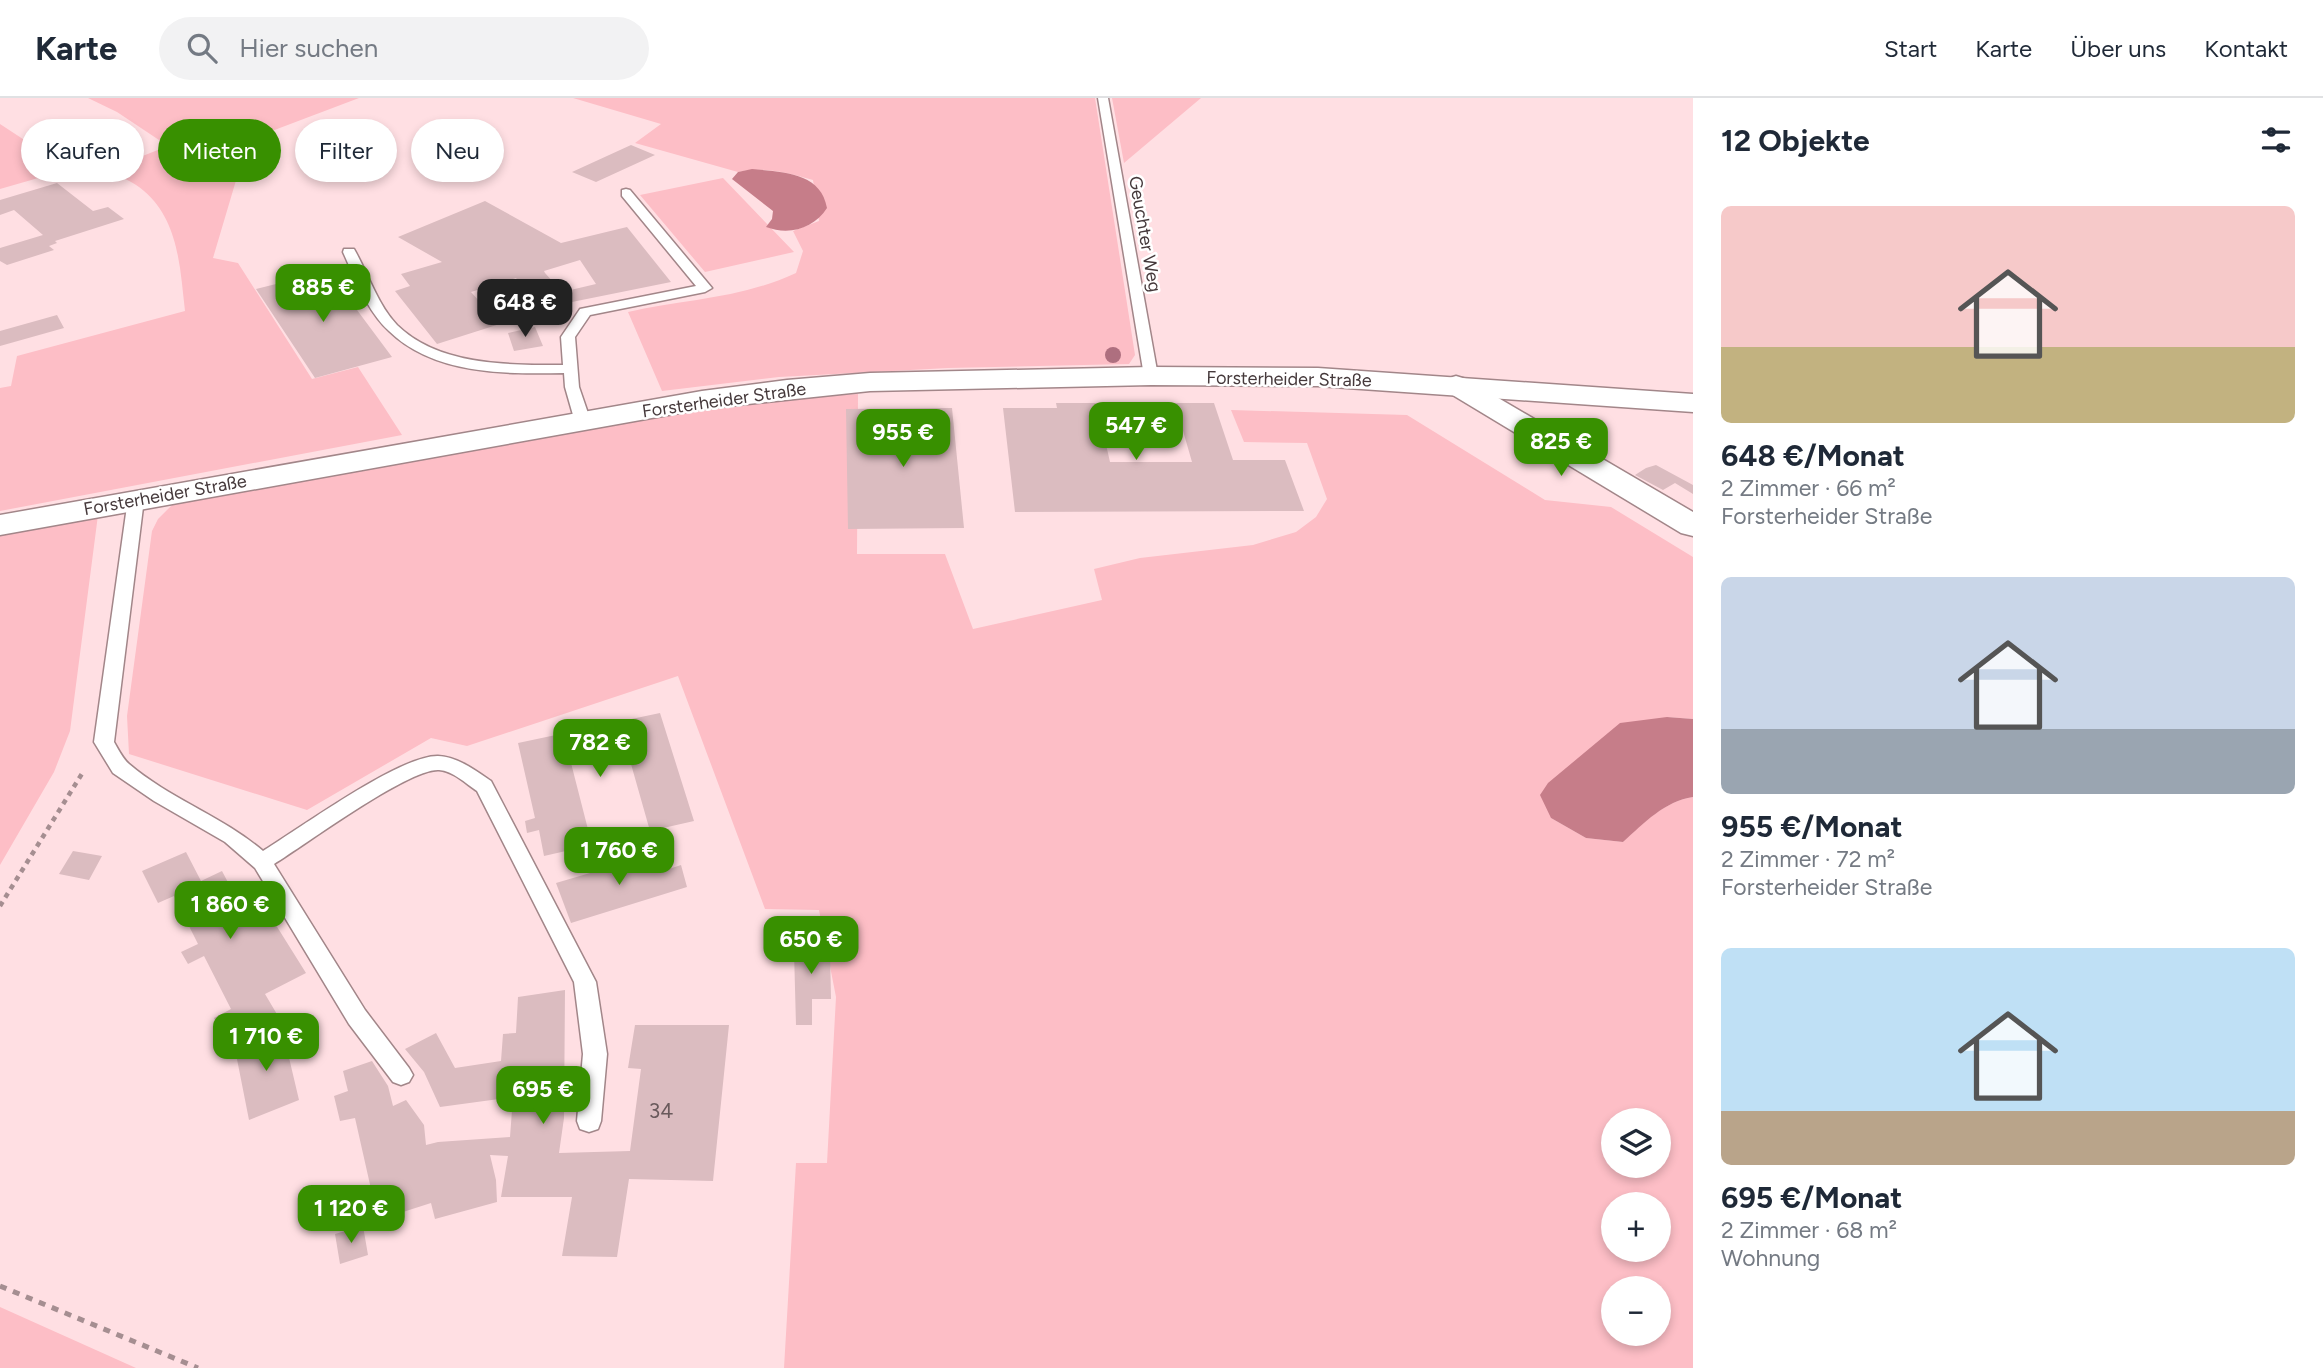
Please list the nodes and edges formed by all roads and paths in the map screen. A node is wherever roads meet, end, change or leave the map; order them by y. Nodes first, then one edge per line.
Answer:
1 (1103, 98) edge
2 (626, 193) dead end
3 (349, 252) dead end
4 (571, 369) junction
5 (1151, 376) junction
6 (1457, 385) junction
7 (1693, 403) edge
8 (583, 422) junction
9 (136, 499) junction
10 (0, 525) edge
11 (1693, 526) edge
12 (104, 742) junction
13 (262, 862) junction
14 (0, 906) edge
15 (401, 1075) dead end
16 (589, 1121) dead end
17 (0, 1286) edge
18 (198, 1368) edge

1 - 5 lane, Geuchter Weg
2 - 4 lane
3 - 4 lane
4 - 8 lane
5 - 6 street, Forsterheider Straße
5 - 8 street, Forsterheider Straße
6 - 7 street, Forsterheider Straße
6 - 11 street, Forsterheider Straße
8 - 9 street, Forsterheider Straße
9 - 10 street, Forsterheider Straße
9 - 12 lane
12 - 13 lane
12 - 14 path
13 - 15 lane
13 - 16 lane
17 - 18 path

